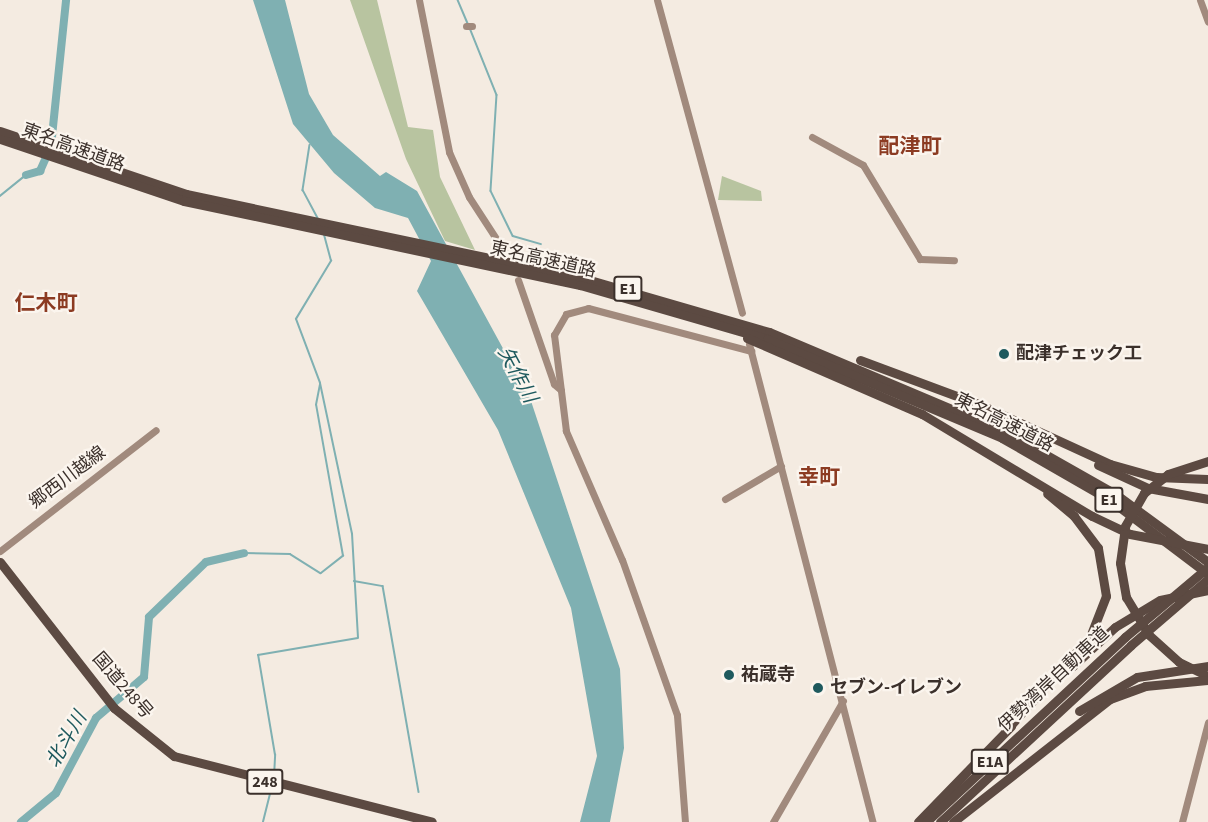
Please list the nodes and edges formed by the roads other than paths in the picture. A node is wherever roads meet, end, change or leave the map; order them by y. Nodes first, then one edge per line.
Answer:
1 (419, 0) edge
2 (657, 0) edge
3 (1200, 0) edge
4 (1208, 22) edge
5 (0, 131) edge
6 (812, 137) dead end
7 (0, 139) edge
8 (34, 149) junction
9 (506, 254) dead end
10 (486, 260) junction
11 (954, 260) dead end
12 (518, 280) dead end
13 (654, 304) junction
14 (742, 313) dead end
15 (769, 332) junction
16 (561, 390) junction
17 (933, 401) junction
18 (1025, 425) junction
19 (156, 430) dead end
20 (1004, 435) junction
21 (964, 436) junction
22 (1208, 461) edge
23 (781, 466) junction
24 (1208, 479) edge
25 (724, 499) dead end
26 (1208, 499) edge
27 (1208, 549) edge
28 (0, 551) edge
29 (0, 562) edge
30 (1208, 562) edge
31 (1208, 567) edge
32 (0, 570) edge
33 (1208, 573) edge
34 (1208, 579) edge
35 (1208, 590) edge
36 (1208, 666) edge
37 (1208, 675) edge
38 (1208, 680) edge
39 (843, 701) junction
40 (1058, 705) junction
41 (110, 706) junction
42 (1208, 722) edge
43 (1008, 728) junction
44 (998, 783) junction
45 (409, 822) edge
46 (432, 822) edge
47 (685, 822) edge
48 (773, 822) edge
49 (873, 822) edge
50 (918, 822) edge
51 (926, 822) edge
52 (940, 822) edge
53 (953, 822) edge
54 (1182, 822) edge

1 - 9 street
2 - 14 street
3 - 4 street
5 - 8 highway, 東名高速道路 / E1
6 - 11 street
7 - 8 highway, 東名高速道路 / E1
8 - 10 highway, 東名高速道路 / E1
10 - 13 highway, 東名高速道路 / E1
10 - 15 highway, 東名高速道路 / E1
12 - 16 street
13 - 17 highway, 東名高速道路 / E1
13 - 21 highway
15 - 17 highway, 東名高速道路 / E1
15 - 18 highway
16 - 23 street
16 - 47 street
17 - 20 highway, 東名高速道路 / E1
18 - 24 highway
18 - 26 highway
19 - 28 street, 郷西川越線
20 - 30 highway, 東名高速道路 / E1
20 - 33 highway, 東名高速道路 / E1
21 - 27 highway, bridge
21 - 43 highway
22 - 37 highway, bridge
23 - 25 street
23 - 39 street
29 - 41 highway, 国道248号 / 248
31 - 40 highway, 伊勢湾岸自動車道 / E1A, bridge
32 - 41 highway, 国道248号 / 248
34 - 40 highway, 伊勢湾岸自動車道 / E1A, bridge
35 - 43 highway, bridge
36 - 44 highway, bridge
38 - 44 highway
39 - 48 street
39 - 49 street
40 - 51 highway, 伊勢湾岸自動車道 / E1A
40 - 52 highway, 伊勢湾岸自動車道 / E1A
41 - 45 highway, 国道248号 / 248
41 - 46 highway, 国道248号 / 248
42 - 54 street
43 - 50 highway
44 - 53 highway

